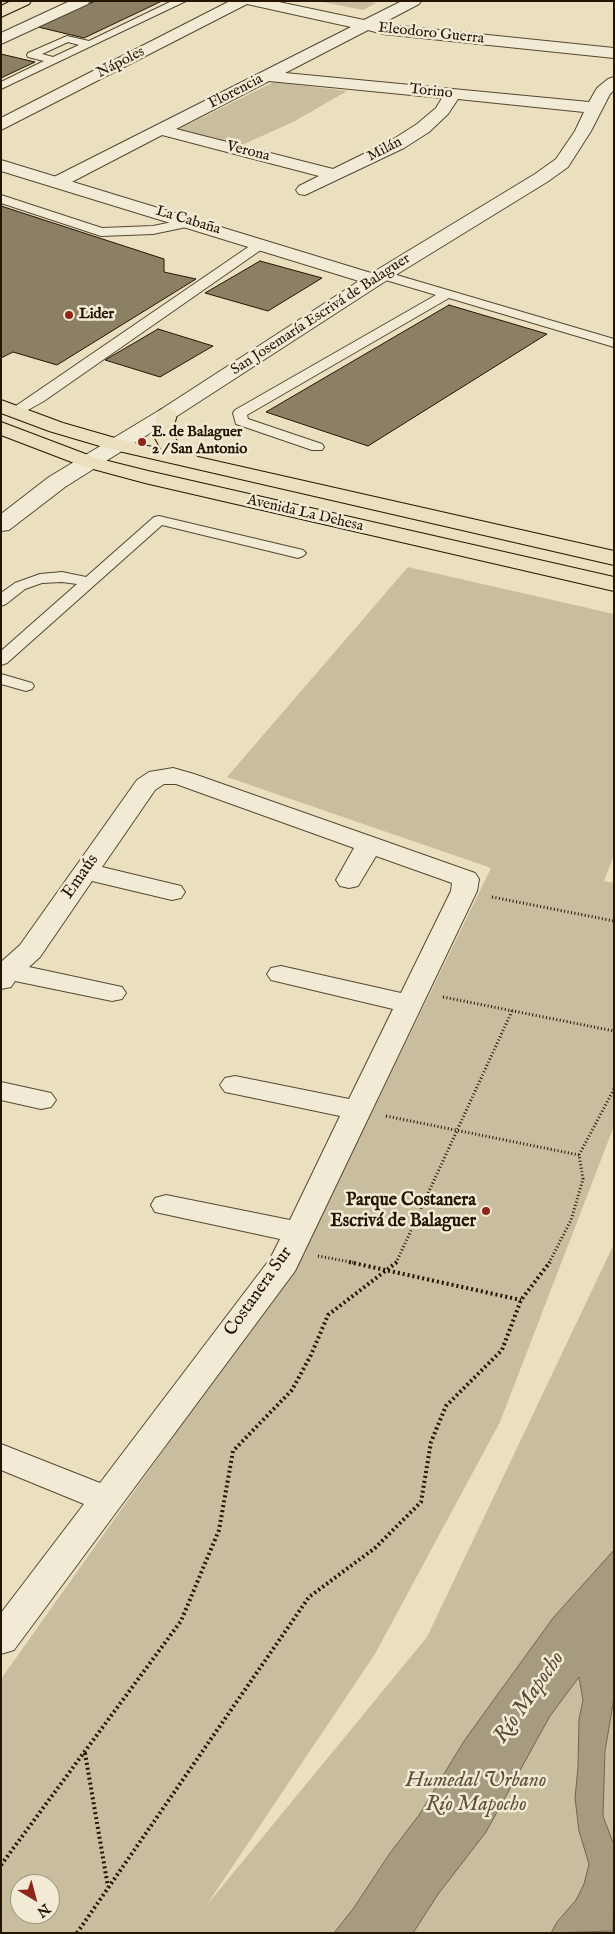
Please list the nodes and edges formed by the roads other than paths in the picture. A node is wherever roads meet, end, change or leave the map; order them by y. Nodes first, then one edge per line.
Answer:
1 (24, 1) edge
2 (83, 1) edge
3 (182, 1) edge
4 (242, 1) edge
5 (251, 1) edge
6 (414, 1) edge
7 (1, 12) edge
8 (366, 26) junction
9 (1, 39) edge
10 (90, 44) junction
11 (614, 53) edge
12 (55, 61) junction
13 (267, 76) junction
14 (614, 82) edge
15 (1, 86) edge
16 (453, 94) junction
17 (595, 108) junction
18 (1, 125) edge
19 (161, 130) junction
20 (1, 165) edge
21 (335, 175) junction
22 (58, 182) junction
23 (304, 190) dead end
24 (1, 199) edge
25 (192, 222) junction
26 (262, 244) junction
27 (378, 277) junction
28 (447, 294) junction
29 (614, 343) edge
30 (8, 409) edge
31 (167, 414) junction
32 (1, 428) edge
33 (117, 445) junction
34 (317, 447) dead end
35 (89, 462) junction
36 (191, 462) junction
37 (1, 525) edge
38 (298, 553) dead end
39 (614, 558) edge
40 (89, 582) junction
41 (614, 584) edge
42 (1, 601) edge
43 (1, 660) edge
44 (1, 680) edge
45 (26, 686) dead end
46 (369, 844) junction
47 (85, 871) junction
48 (349, 880) dead end
49 (172, 892) dead end
50 (281, 974) dead end
51 (5, 976) edge
52 (112, 993) dead end
53 (413, 998) junction
54 (234, 1085) dead end
55 (1, 1091) edge
56 (41, 1100) dead end
57 (356, 1110) junction
58 (166, 1205) dead end
59 (294, 1241) junction
60 (1, 1456) edge
61 (106, 1499) junction
62 (1, 1640) edge

1 - 7 main road
2 - 9 street
3 - 10 lane
4 - 18 street, Nápoles
5 - 8 street, Eleodoro Guerra
6 - 8 street, Florencia
8 - 11 street, Eleodoro Guerra
8 - 13 street, Florencia
10 - 12 lane
10 - 12 lane
12 - 15 lane
13 - 16 street, Torino
13 - 19 street, Florencia
14 - 17 street, San Josemaría Escrivá de Balaguer
16 - 17 street, Torino
16 - 21 street, Milán
17 - 27 street, San Josemaría Escrivá de Balaguer
19 - 21 street, Verona
19 - 22 street, Florencia
20 - 22 street, La Cabaña
21 - 23 street, Milán
22 - 25 street, La Cabaña
24 - 25 lane
25 - 26 street, La Cabaña
26 - 27 street, La Cabaña
26 - 30 lane
27 - 28 lane
27 - 31 street, San Josemaría Escrivá de Balaguer
28 - 29 lane
28 - 34 lane
30 - 33 main road, Avenida La Dehesa
31 - 33 street, San Josemaría Escrivá de Balaguer
31 - 36 main road
32 - 35 main road, Avenida La Dehesa
33 - 35 street, San Josemaría Escrivá de Balaguer
33 - 36 main road, Avenida La Dehesa
35 - 37 street, San Josemaría Escrivá de Balaguer
35 - 41 main road, Avenida La Dehesa
36 - 39 main road, Avenida La Dehesa
38 - 40 lane
40 - 42 lane
40 - 43 lane
44 - 45 lane
46 - 47 street, Emaús
46 - 48 street
46 - 53 street, Costanera Sur
47 - 49 street
47 - 51 street, Emaús
50 - 53 street
51 - 52 street
53 - 57 street, Costanera Sur
54 - 57 street
55 - 56 street
57 - 59 street, Costanera Sur
58 - 59 street
59 - 61 street, Costanera Sur
60 - 61 street
61 - 62 street, Costanera Sur

